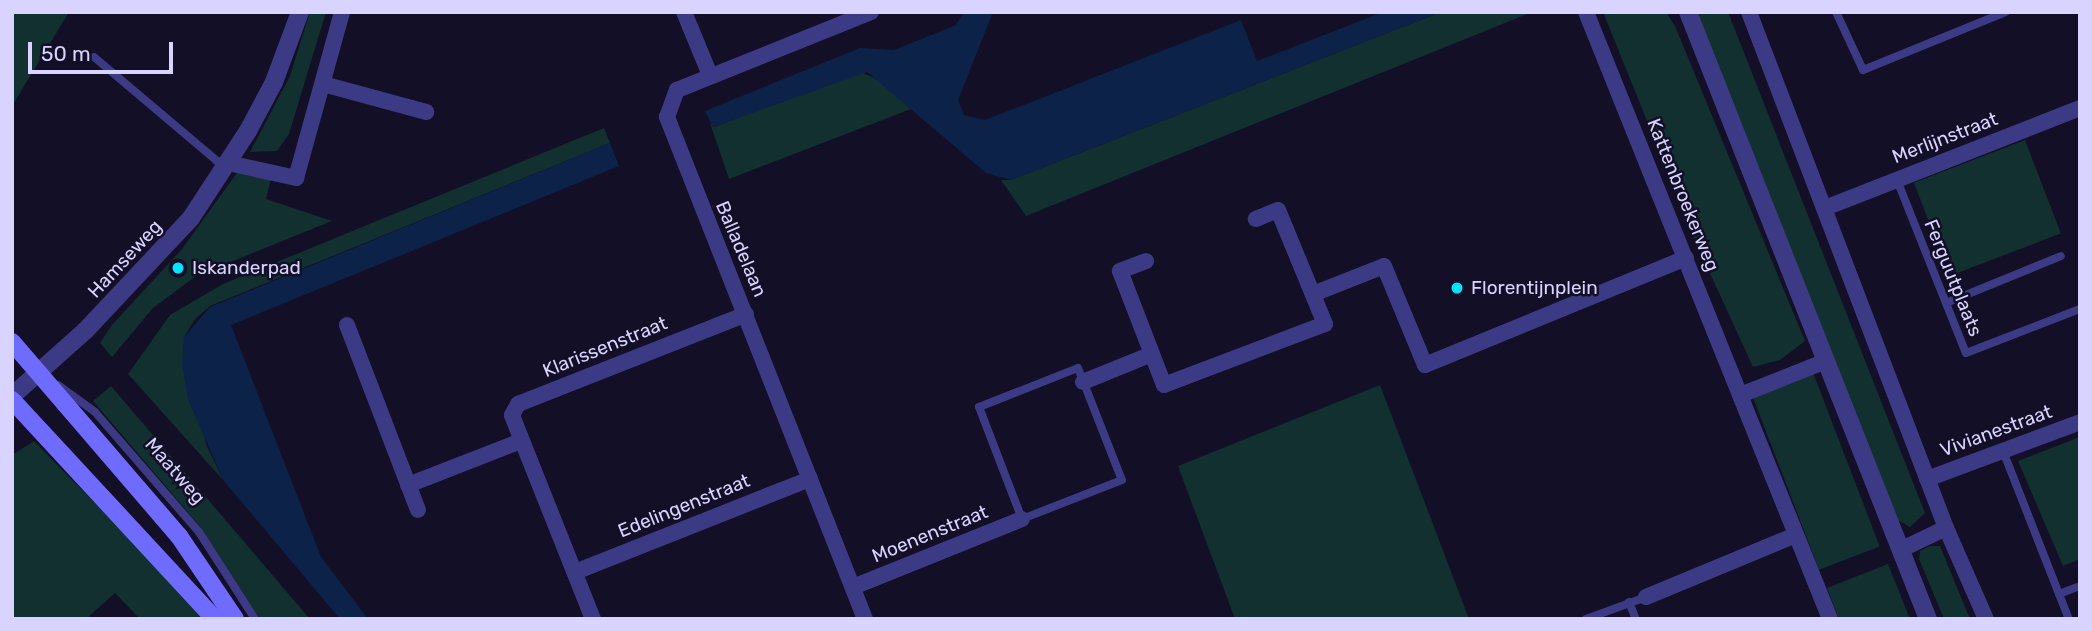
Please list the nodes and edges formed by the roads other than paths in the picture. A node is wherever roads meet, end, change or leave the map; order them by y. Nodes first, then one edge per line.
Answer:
1 (300, 12) edge
2 (342, 12) edge
3 (684, 12) edge
4 (871, 12) edge
5 (1586, 12) edge
6 (1688, 12) edge
7 (1749, 12) edge
8 (1836, 12) edge
9 (2006, 12) edge
10 (94, 57) dead end
11 (710, 75) junction
12 (323, 84) junction
13 (2080, 108) edge
14 (426, 112) dead end
15 (229, 163) junction
16 (1896, 179) junction
17 (1825, 208) junction
18 (1256, 219) dead end
19 (2062, 256) dead end
20 (1686, 258) junction
21 (1146, 261) dead end
22 (1313, 293) junction
23 (1946, 303) junction
24 (2080, 309) edge
25 (746, 314) junction
26 (347, 325) dead end
27 (12, 342) edge
28 (1152, 354) junction
29 (1826, 362) junction
30 (39, 373) junction
31 (1083, 382) junction
32 (1743, 394) junction
33 (12, 398) edge
34 (2080, 422) edge
35 (521, 441) junction
36 (2003, 451) junction
37 (810, 479) junction
38 (1927, 479) junction
39 (408, 485) junction
40 (418, 510) dead end
41 (1022, 519) junction
42 (1945, 528) junction
43 (1796, 535) junction
44 (1900, 550) junction
45 (575, 572) junction
46 (2080, 586) edge
47 (853, 587) junction
48 (2059, 594) junction
49 (1646, 597) joint
50 (1629, 602) junction
51 (215, 619) edge
52 (235, 619) edge
53 (255, 619) edge
54 (593, 619) edge
55 (865, 619) edge
56 (1586, 619) edge
57 (1636, 619) edge
58 (1830, 619) edge
59 (1928, 619) edge
60 (1986, 619) edge
61 (2069, 619) edge

1 - 15 street, Hamseweg
2 - 12 street
3 - 11 street
4 - 11 street, Balladelaan
5 - 20 street, Kattenbroekerweg
6 - 29 street
7 - 17 street
8 - 9 lane
10 - 15 lane
11 - 25 street, Balladelaan
12 - 14 street
12 - 15 street
13 - 16 street, Merlijnstraat
15 - 30 street, Hamseweg
16 - 17 street, Merlijnstraat
16 - 23 lane, Ferguutplaats
17 - 38 street
18 - 22 street
19 - 23 lane
20 - 22 street
20 - 32 street, Kattenbroekerweg
21 - 28 street
22 - 28 street
23 - 24 lane, Ferguutplaats
25 - 35 street, Klarissenstraat
25 - 37 street, Balladelaan
26 - 39 street
27 - 30 main road, Maatweg
28 - 31 street
29 - 32 street
29 - 44 street
30 - 33 street, Hamseweg
30 - 52 main road, Maatweg
30 - 53 lane, Maatweg
31 - 41 lane
31 - 41 lane
32 - 43 street, Kattenbroekerweg
33 - 51 main road
34 - 36 street, Vivianestraat
35 - 39 street
35 - 45 street, Klarissenstraat
36 - 38 street, Vivianestraat
36 - 48 lane
37 - 45 street, Edelingenstraat
37 - 47 street, Balladelaan
38 - 42 street
39 - 40 street
41 - 47 street, Moenenstraat
42 - 44 street
42 - 60 street
43 - 49 street
43 - 58 street, Kattenbroekerweg
44 - 59 street
45 - 54 street, Klarissenstraat
46 - 48 lane
47 - 55 street, Balladelaan
48 - 61 lane
49 - 50 lane
50 - 56 lane
50 - 57 lane

